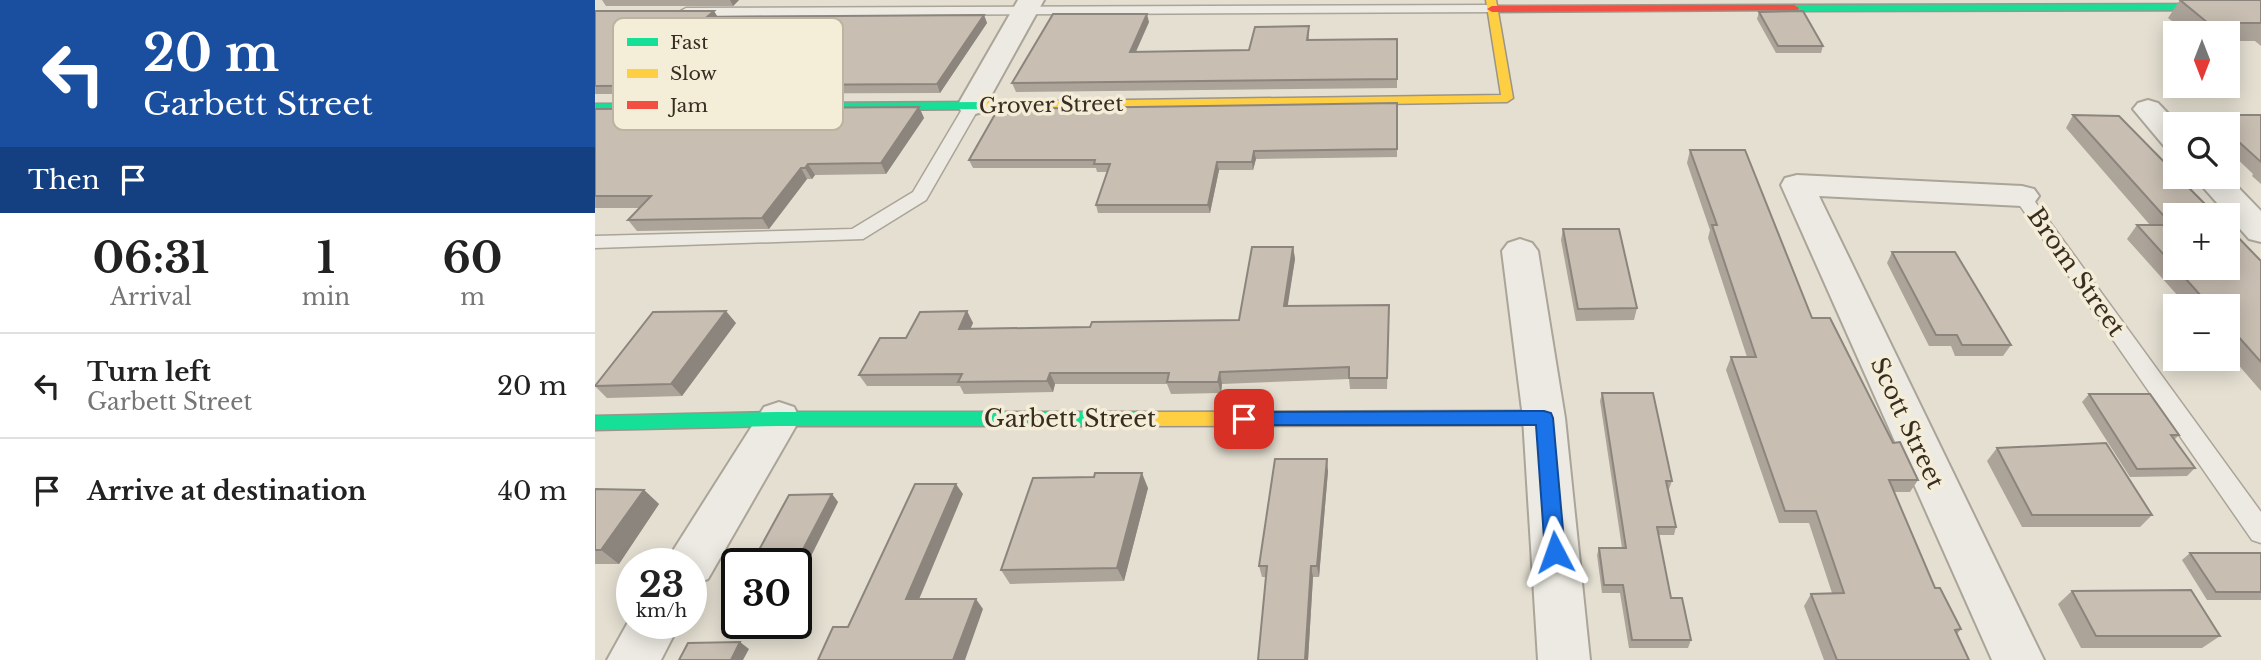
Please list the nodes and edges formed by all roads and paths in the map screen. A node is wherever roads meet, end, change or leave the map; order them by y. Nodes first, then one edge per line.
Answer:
1 (1492, 4) edge
2 (2035, 4) edge
3 (1027, 5) edge
4 (1707, 5) edge
5 (2261, 7) edge
6 (664, 12) edge
7 (972, 106) junction
8 (843, 107) edge
9 (595, 108) edge
10 (613, 108) edge
11 (2148, 109) dead end
12 (2163, 126) edge
13 (1797, 185) joint
14 (2221, 189) edge
15 (2022, 196) joint
16 (2261, 231) edge
17 (595, 242) edge
18 (1520, 251) dead end
19 (1544, 418) junction
20 (779, 419) junction
21 (595, 423) edge
22 (2261, 532) edge
23 (701, 548) edge
24 (645, 639) edge
25 (633, 660) edge
26 (1564, 660) edge
27 (2018, 660) edge

1 - 3 lane
1 - 4 street
1 - 7 street, Grover Street
2 - 4 street
2 - 5 street
3 - 6 lane
3 - 7 street
7 - 8 street, Grover Street
7 - 17 lane
9 - 10 street, Grover Street
11 - 12 street
13 - 15 street, Brom Street
13 - 27 street, Scott Street
14 - 16 street
15 - 22 lane, Brom Street
18 - 19 street
19 - 20 street, Garbett Street
19 - 26 street
20 - 21 street, Garbett Street
20 - 23 street
24 - 25 street

